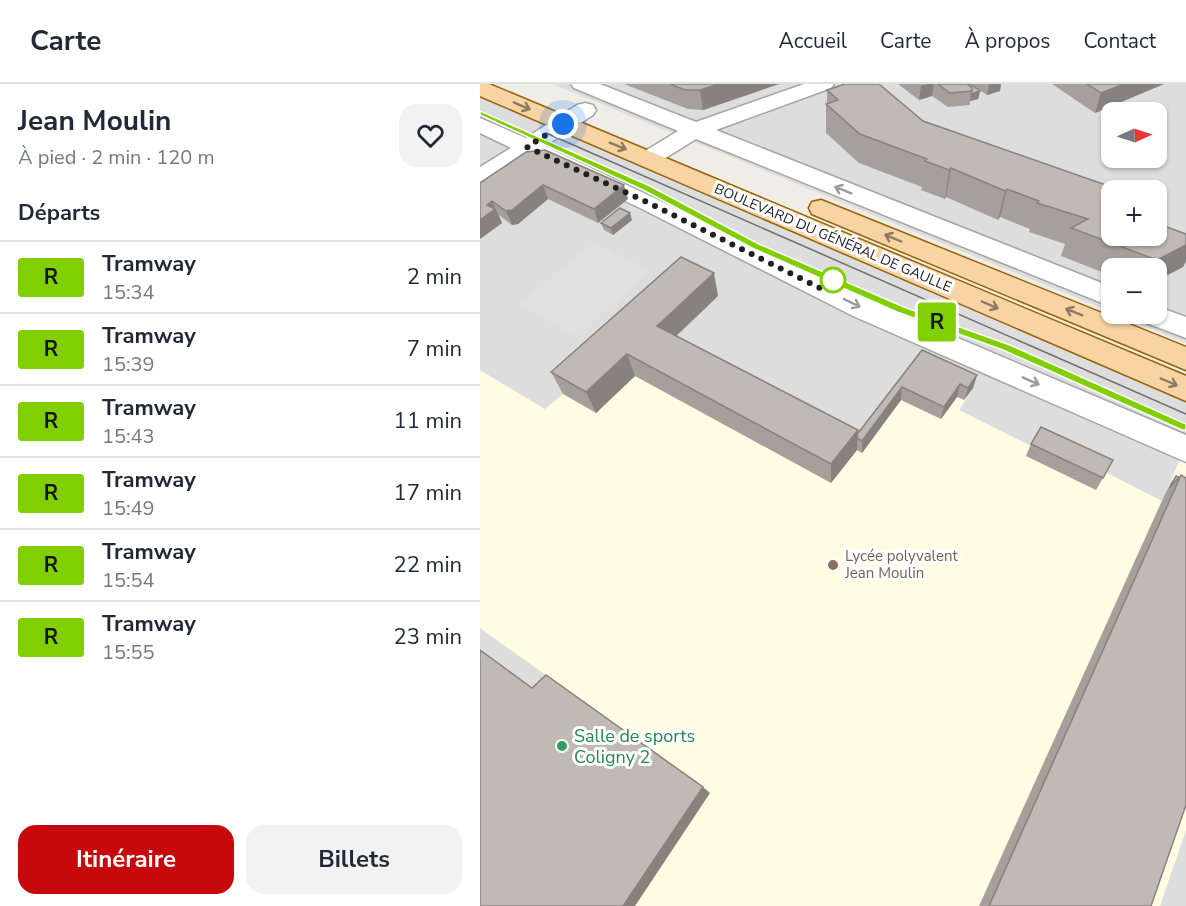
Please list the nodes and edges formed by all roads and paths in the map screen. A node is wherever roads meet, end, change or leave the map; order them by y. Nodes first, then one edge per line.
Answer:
1 (523, 84) edge
2 (581, 84) edge
3 (824, 84) edge
4 (480, 88) edge
5 (565, 107) junction
6 (480, 125) edge
7 (695, 130) junction
8 (527, 147) junction
9 (659, 152) junction
10 (480, 178) edge
11 (1101, 294) edge
12 (1167, 320) edge
13 (1186, 328) edge
14 (1186, 359) edge
15 (1186, 389) edge
16 (1186, 449) edge

1 - 5 main road, BOULEVARD DU GÉNÉRAL DE GAULLE
2 - 7 street
3 - 7 street
4 -> 5 main road, BOULEVARD DU GÉNÉRAL DE GAULLE
5 - 8 street
5 - 9 main road, BOULEVARD DU GÉNÉRAL DE GAULLE
6 - 8 street
7 - 9 street
11 -> 7 street
8 - 10 street
8 -> 16 street
14 -> 9 main road, BOULEVARD DU GÉNÉRAL DE GAULLE
9 -> 15 main road, BOULEVARD DU GÉNÉRAL DE GAULLE
12 - 13 street

